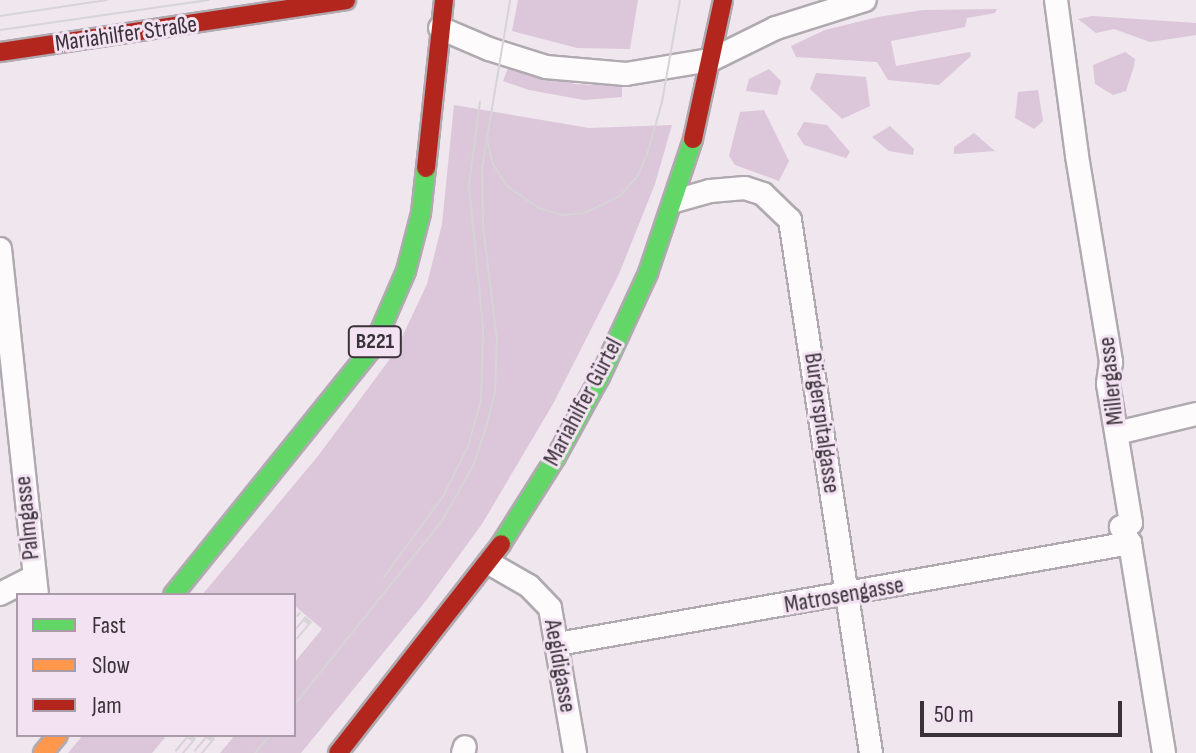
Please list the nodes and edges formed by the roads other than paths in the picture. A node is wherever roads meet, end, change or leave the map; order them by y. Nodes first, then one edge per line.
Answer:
1 (346, 0) edge
2 (444, 0) edge
3 (723, 0) edge
4 (865, 0) edge
5 (1056, 0) edge
6 (440, 28) junction
7 (0, 52) edge
8 (711, 60) junction
9 (675, 201) junction
10 (0, 249) edge
11 (1196, 414) edge
12 (1117, 433) junction
13 (1130, 543) junction
14 (489, 563) junction
15 (35, 586) edge
16 (175, 593) edge
17 (0, 594) edge
18 (847, 595) junction
19 (558, 644) junction
20 (56, 737) edge
21 (43, 753) edge
22 (338, 753) edge
23 (575, 753) edge
24 (871, 753) edge
25 (1164, 753) edge

1 - 7 main road, Mariahilfer Straße
2 - 6 main road, B221
3 - 8 main road, Mariahilfer Gürtel
4 - 8 street
5 - 12 street, Millergasse
6 - 8 street
6 - 16 main road, B221
8 - 9 main road, Mariahilfer Gürtel
9 - 14 main road, Mariahilfer Gürtel
9 - 18 street, Bürgerspitalgasse
10 - 15 street, Palmgasse
11 - 12 street
12 - 13 street, Millergasse
13 - 18 street, Matrosengasse
13 - 25 street, Millergasse
14 - 19 street, Aegidigasse
14 - 22 main road, Mariahilfer Gürtel
15 - 17 street
18 - 19 street, Matrosengasse
18 - 24 street, Bürgerspitalgasse
19 - 23 street, Aegidigasse
20 - 21 main road

